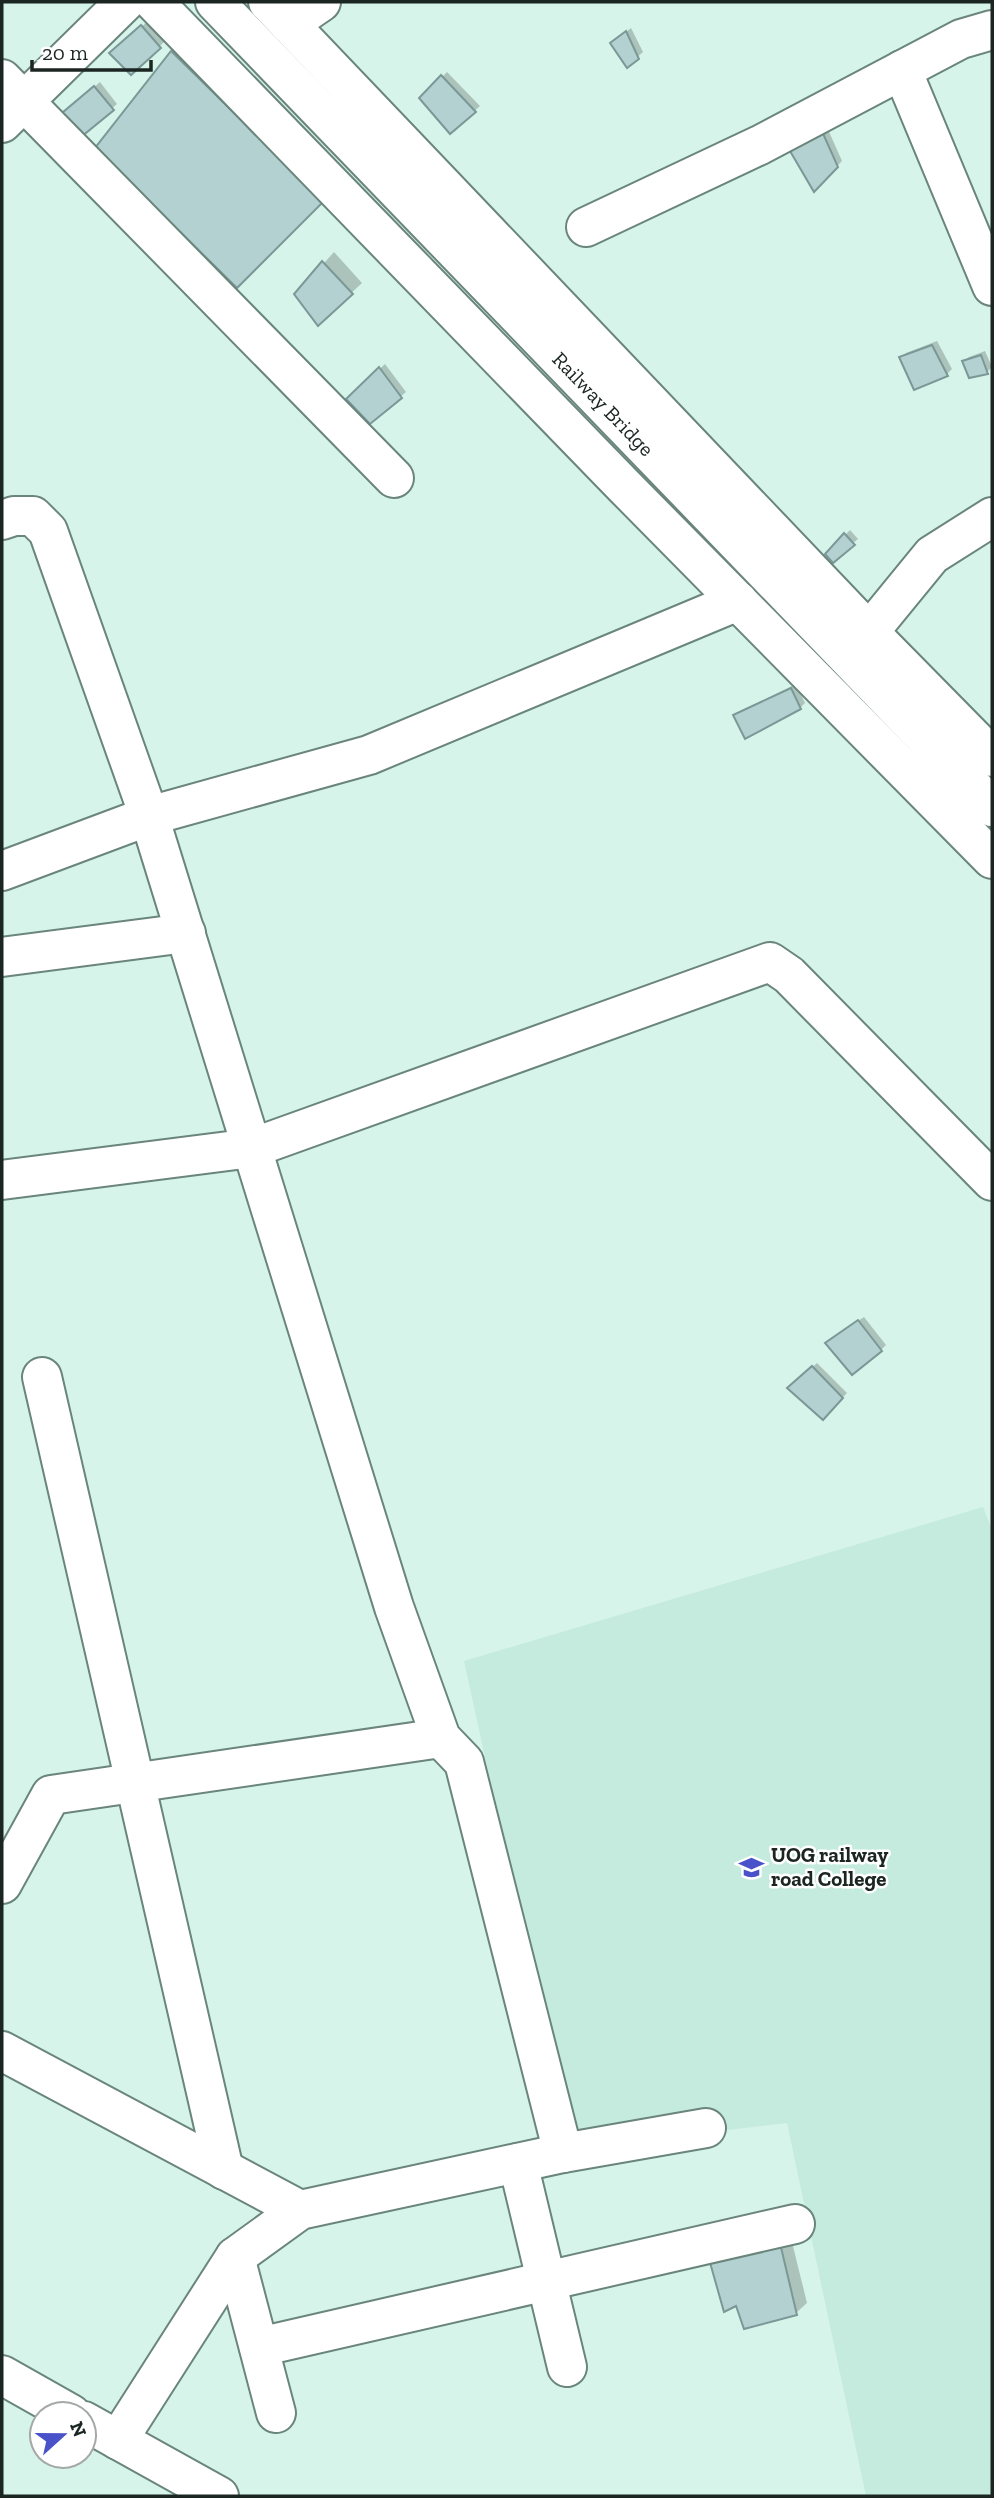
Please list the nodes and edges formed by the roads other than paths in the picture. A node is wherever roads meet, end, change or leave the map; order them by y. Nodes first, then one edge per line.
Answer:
1 (125, 2) edge
2 (154, 2) edge
3 (215, 2) edge
4 (321, 2) edge
5 (278, 13) edge
6 (992, 30) edge
7 (902, 70) junction
8 (9, 101) edge
9 (586, 227) dead end
10 (992, 286) edge
11 (394, 478) dead end
12 (992, 517) edge
13 (2, 520) edge
14 (738, 601) junction
15 (869, 632) junction
16 (992, 757) edge
17 (992, 807) edge
18 (149, 816) junction
19 (992, 859) edge
20 (2, 870) edge
21 (186, 933) junction
22 (2, 957) edge
23 (252, 1147) junction
24 (2, 1180) edge
25 (992, 1181) edge
26 (43, 1377) dead end
27 (441, 1738) junction
28 (136, 1783) junction
29 (2, 1884) edge
30 (2, 2051) edge
31 (706, 2128) dead end
32 (563, 2153) junction
33 (518, 2163) junction
34 (224, 2170) junction
35 (300, 2210) junction
36 (795, 2224) dead end
37 (235, 2257) junction
38 (546, 2281) junction
39 (259, 2347) junction
40 (567, 2367) dead end
41 (2, 2375) edge
42 (46, 2400) edge
43 (276, 2413) dead end
44 (98, 2429) edge
45 (118, 2440) junction
46 (219, 2496) edge

1 - 8 street
2 - 14 street
3 - 17 street, Railway Bridge
4 - 5 street
5 - 15 street
6 - 7 street
7 - 9 street
7 - 10 street
8 - 11 street
12 - 15 street
13 - 18 street
14 - 18 street
14 - 19 street
15 - 16 street
18 - 20 street
18 - 21 street
21 - 22 street
21 - 23 street
23 - 24 street
23 - 25 street
23 - 27 street
26 - 28 street
27 - 28 street
27 - 32 street
28 - 29 street
28 - 34 street
30 - 34 street
31 - 32 street
32 - 33 street
33 - 35 street
33 - 38 street
34 - 35 street
35 - 37 street
36 - 38 street
37 - 39 street
37 - 45 street
38 - 39 street
38 - 40 street
39 - 43 street
41 - 42 street
44 - 45 street
45 - 46 street

